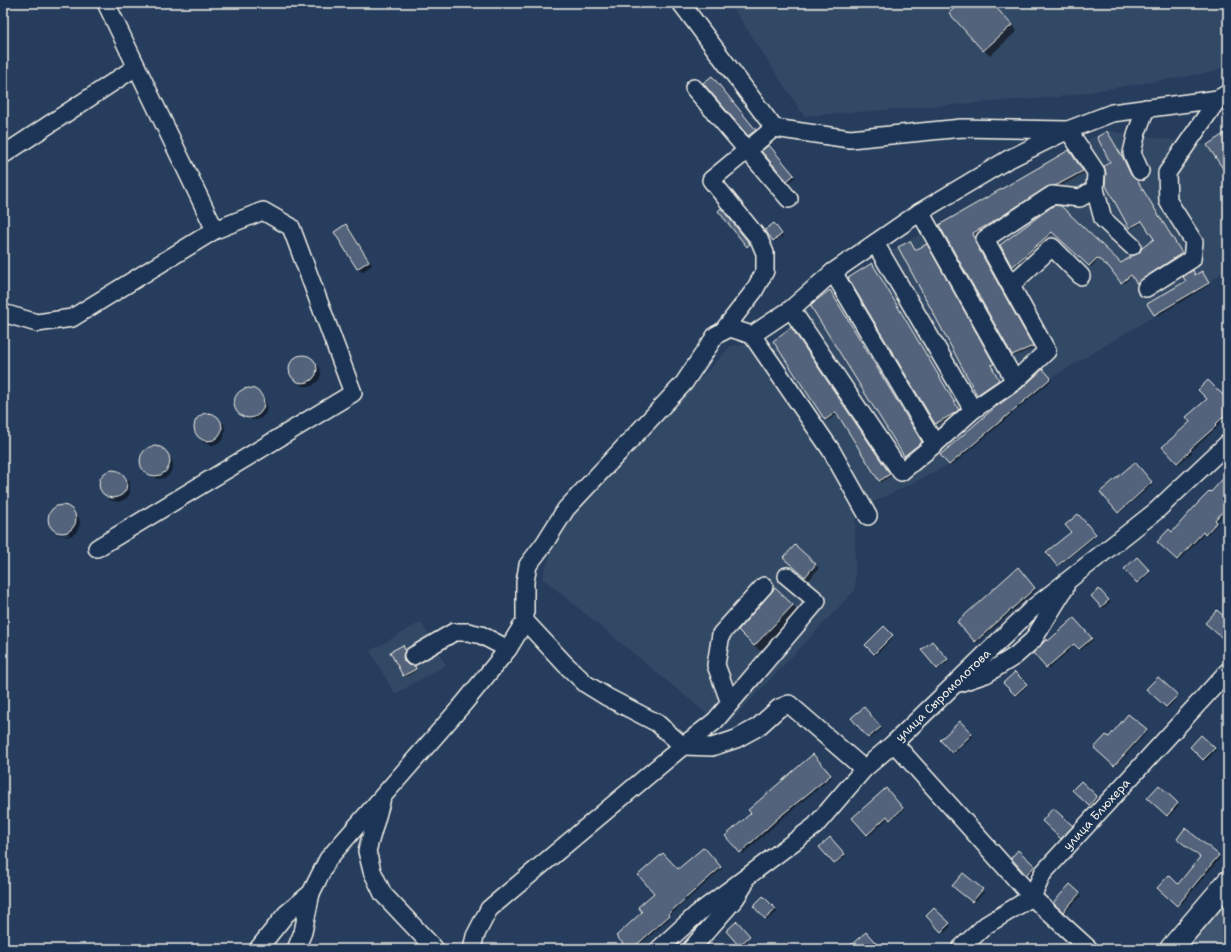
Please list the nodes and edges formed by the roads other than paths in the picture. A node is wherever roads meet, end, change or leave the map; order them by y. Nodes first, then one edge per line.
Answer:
1 (106, 3) edge
2 (681, 3) edge
3 (136, 67) junction
4 (694, 88) dead end
5 (1223, 96) edge
6 (1146, 108) junction
7 (774, 128) junction
8 (1068, 130) junction
9 (747, 151) junction
10 (3, 155) edge
11 (1140, 171) dead end
12 (1095, 189) junction
13 (789, 199) dead end
14 (920, 212) junction
15 (215, 230) junction
16 (875, 243) junction
17 (1132, 246) dead end
18 (834, 272) junction
19 (1081, 276) dead end
20 (1011, 285) junction
21 (1146, 288) dead end
22 (791, 309) junction
23 (3, 313) edge
24 (724, 331) junction
25 (752, 336) junction
26 (1015, 381) junction
27 (973, 410) junction
28 (1228, 443) edge
29 (935, 444) junction
30 (868, 516) dead end
31 (97, 548) dead end
32 (787, 576) dead end
33 (1072, 578) junction
34 (764, 586) dead end
35 (525, 621) junction
36 (508, 649) junction
37 (413, 656) dead end
38 (1228, 671) edge
39 (954, 684) junction
40 (730, 703) junction
41 (894, 743) junction
42 (683, 746) junction
43 (864, 769) junction
44 (382, 798) junction
45 (755, 870) junction
46 (1228, 882) edge
47 (311, 893) junction
48 (1032, 897) junction
49 (258, 949) edge
50 (296, 949) edge
51 (435, 949) edge
52 (472, 949) edge
53 (659, 949) edge
54 (691, 949) edge
55 (960, 949) edge
56 (1089, 949) edge
57 (1171, 949) edge

1 - 3 street
2 - 7 street
3 - 10 street
3 - 15 street
4 - 9 street
5 - 6 street
5 - 21 street
6 - 8 street
6 - 11 street
7 - 8 street
7 - 9 street
8 - 12 street
8 - 14 street
9 - 13 street
9 - 24 street
12 - 17 street
12 - 20 street
14 - 16 street
14 - 26 street
15 - 23 street
15 - 31 street
16 - 18 street
16 - 27 street
18 - 22 street
18 - 29 street
19 - 20 street
20 - 26 street
22 - 25 street
22 - 29 street
24 - 25 street
24 - 35 street
25 - 30 street
26 - 27 street
27 - 29 street
28 - 33 street, улица Сыромолотова
32 - 40 street
33 - 39 street, улица Сыромолотова
33 - 39 street
34 - 40 street
35 - 36 street
35 - 42 street
36 - 37 street
36 - 44 street
38 - 48 street, улица Блюхера
39 - 41 street, улица Сыромолотова
40 - 42 street
41 - 43 street, улица Сыромолотова
41 - 48 street
42 - 43 street
42 - 52 street
43 - 45 street, улица Сыромолотова
44 - 47 street
44 - 51 street
45 - 53 street, улица Сыромолотова
45 - 54 street
46 - 57 main road
47 - 49 street
47 - 50 street
48 - 55 street
48 - 56 street

